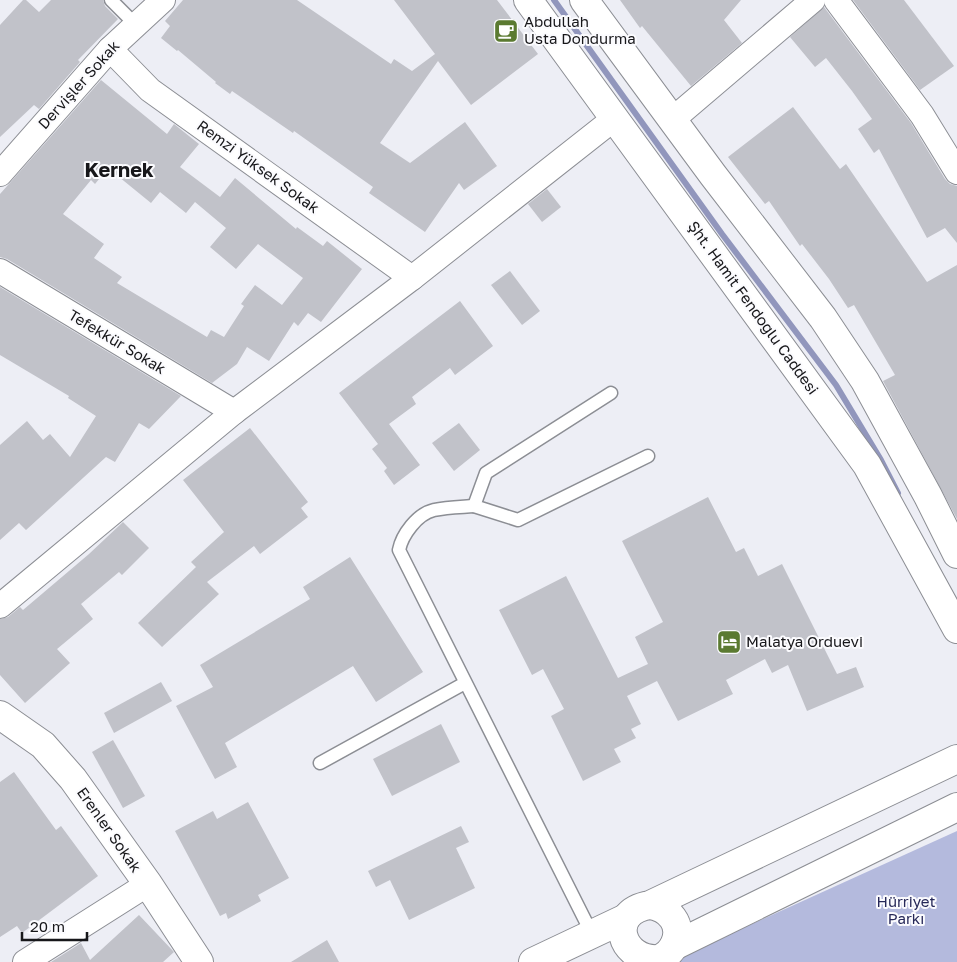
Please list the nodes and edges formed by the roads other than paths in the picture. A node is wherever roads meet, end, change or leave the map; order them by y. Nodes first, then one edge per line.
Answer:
1 (111, 0) edge
2 (163, 0) edge
3 (528, 0) edge
4 (584, 0) edge
5 (813, 0) edge
6 (836, 0) edge
7 (136, 25) junction
8 (110, 49) junction
9 (615, 118) junction
10 (672, 120) junction
11 (957, 172) edge
12 (0, 174) edge
13 (0, 272) edge
14 (412, 278) junction
15 (611, 394) dead end
16 (234, 412) junction
17 (648, 456) dead end
18 (474, 506) junction
19 (957, 554) edge
20 (0, 606) edge
21 (957, 629) edge
22 (465, 683) junction
23 (0, 715) edge
24 (957, 759) edge
25 (320, 764) dead end
26 (957, 807) edge
27 (148, 884) junction
28 (650, 905) junction
29 (626, 918) junction
30 (592, 934) junction
31 (674, 946) junction
32 (644, 961) edge
33 (25, 962) edge
34 (199, 962) edge
35 (533, 962) edge

1 - 7 lane
2 - 7 street, Dervişler Sokak
3 - 9 main road, Şht. Hamit Fendoğlu Caddesi
4 - 10 main road
5 - 10 street
6 - 11 street
7 - 8 street, Dervişler Sokak
8 - 12 street, Dervişler Sokak
8 - 14 street, Remzi Yüksek Sokak
9 - 14 street
9 - 21 main road, Şht. Hamit Fendoğlu Caddesi
10 - 19 main road
13 - 16 street, Tefekkür Sokak
14 - 16 street
15 - 18 lane
16 - 20 street
17 - 18 lane
18 - 22 lane
22 - 25 lane
22 - 30 lane
23 - 27 main road, Erenler Sokak
24 - 28 main road
26 - 31 main road
27 - 33 street
27 - 34 main road, Erenler Sokak
28 - 29 main road
28 - 31 main road
29 - 30 main road
29 - 32 main road
30 - 35 main road
31 - 32 main road

